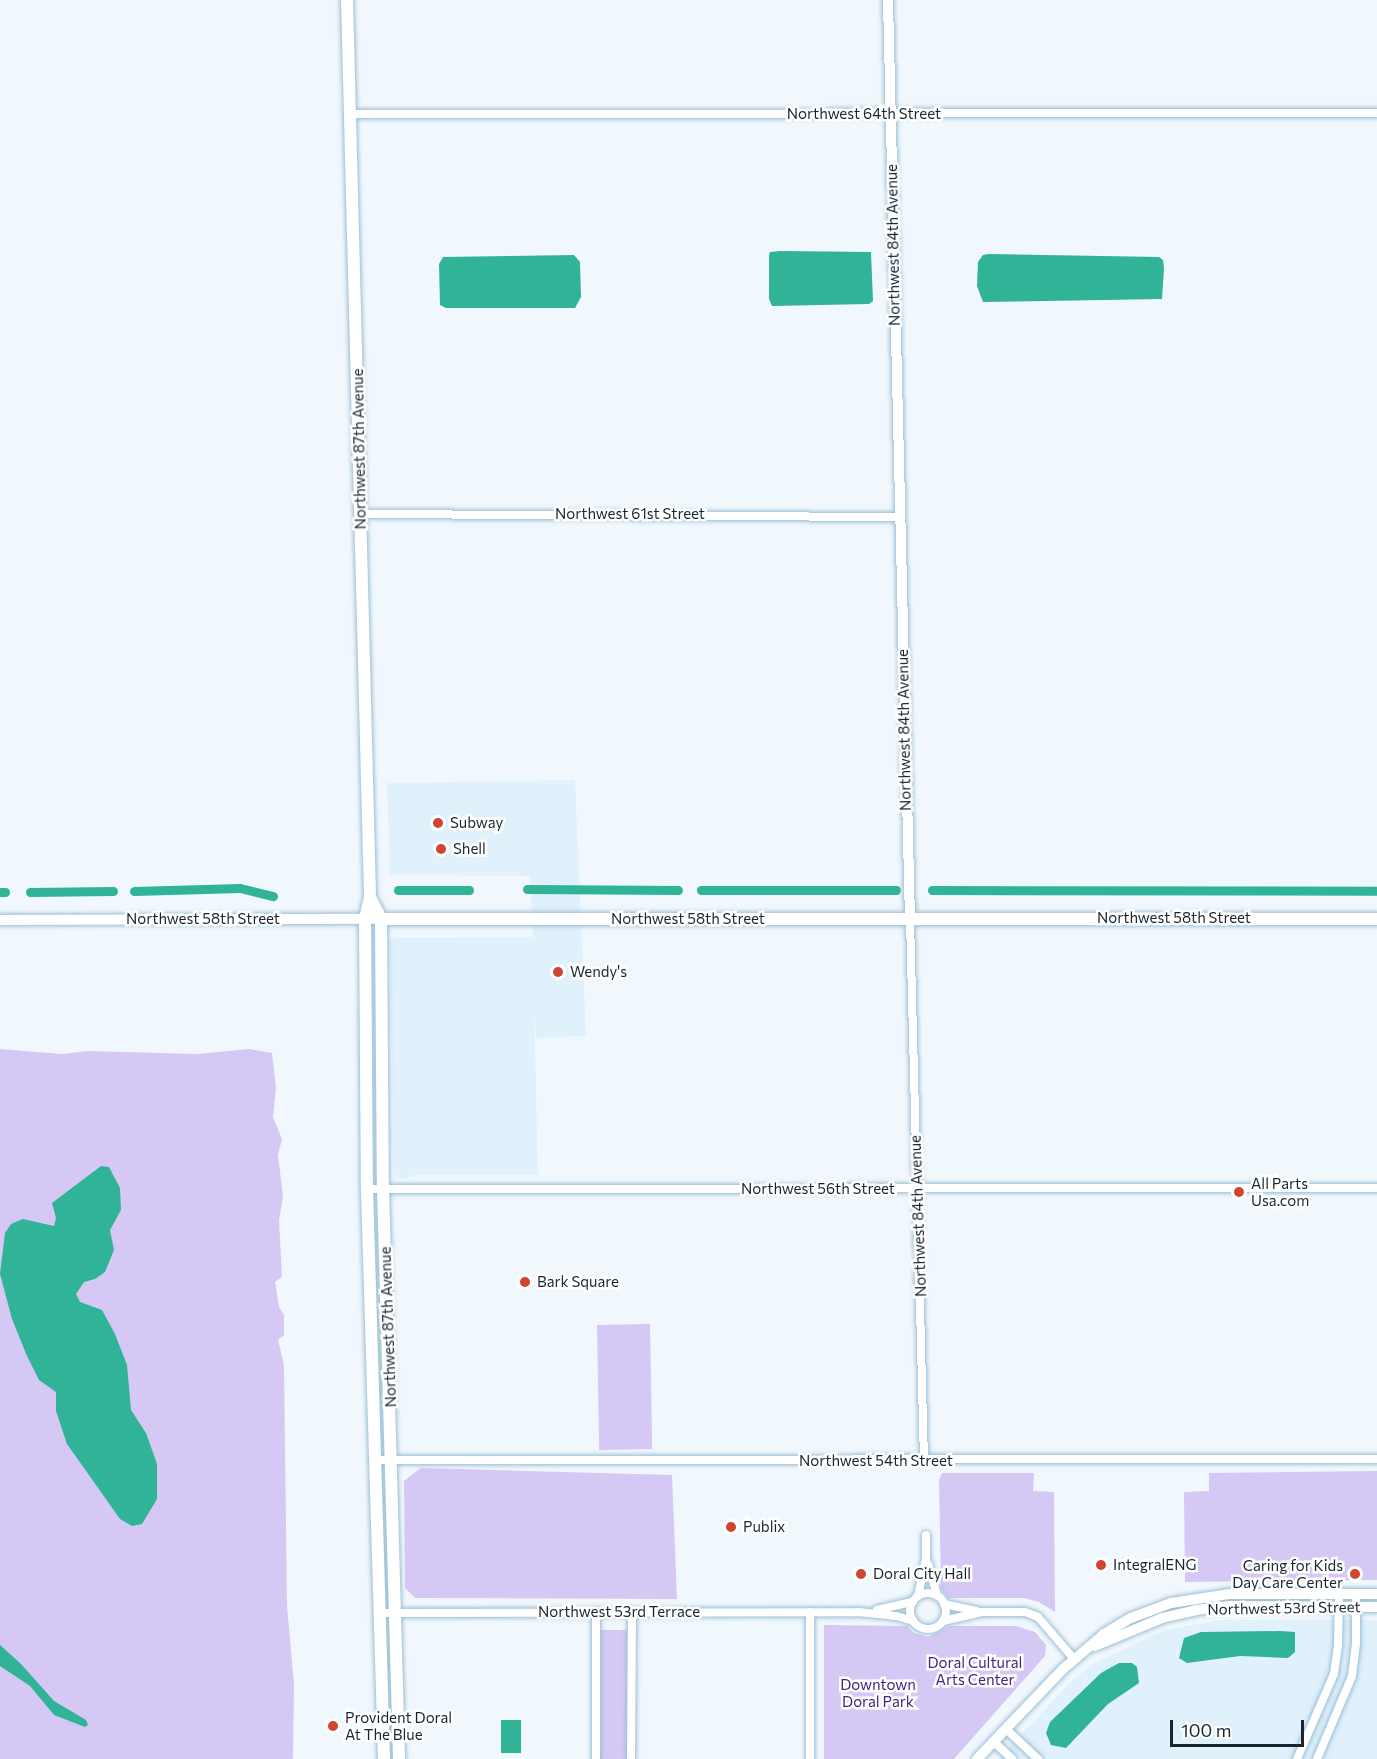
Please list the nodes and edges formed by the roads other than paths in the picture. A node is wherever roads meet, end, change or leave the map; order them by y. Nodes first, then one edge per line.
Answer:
1 (347, 0) edge
2 (888, 0) edge
3 (1377, 113) edge
4 (351, 114) junction
5 (891, 114) junction
6 (361, 514) junction
7 (899, 517) junction
8 (370, 897) junction
9 (364, 919) junction
10 (381, 919) junction
11 (910, 919) junction
12 (1377, 919) edge
13 (0, 920) edge
14 (383, 1188) junction
15 (1377, 1188) edge
16 (367, 1189) junction
17 (917, 1190) junction
18 (1377, 1459) edge
19 (376, 1460) junction
20 (393, 1460) junction
21 (924, 1461) junction
22 (926, 1535) dead end
23 (926, 1558) junction
24 (1339, 1594) junction
25 (1356, 1594) junction
26 (1377, 1594) edge
27 (916, 1599) junction
28 (941, 1600) junction
29 (1171, 1603) junction
30 (1339, 1607) junction
31 (1356, 1607) junction
32 (1377, 1607) edge
33 (397, 1612) junction
34 (596, 1612) junction
35 (632, 1612) junction
36 (810, 1612) junction
37 (858, 1612) junction
38 (982, 1612) junction
39 (380, 1613) junction
40 (1162, 1618) junction
41 (943, 1621) junction
42 (913, 1622) junction
43 (1089, 1648) junction
44 (1074, 1659) junction
45 (1324, 1699) junction
46 (1339, 1704) junction
47 (1006, 1729) junction
48 (994, 1742) junction
49 (384, 1759) edge
50 (399, 1759) edge
51 (596, 1759) edge
52 (631, 1759) edge
53 (810, 1759) edge
54 (977, 1759) edge
55 (1012, 1759) edge
56 (1038, 1759) edge
57 (1298, 1759) edge
58 (1317, 1759) edge

1 - 4 main road, Northwest 87th Avenue
2 - 5 street, Northwest 84th Avenue
3 - 5 street, Northwest 64th Street
4 - 5 street, Northwest 64th Street
4 - 6 main road, Northwest 87th Avenue
5 - 7 street, Northwest 84th Avenue
6 - 7 street, Northwest 61st Street
6 - 8 main road, Northwest 87th Avenue
7 - 11 street, Northwest 84th Avenue
8 - 9 main road, Northwest 87th Avenue
8 - 10 main road, Northwest 87th Avenue
9 - 10 street, Northwest 58th Street
9 - 13 street, Northwest 58th Street
9 - 16 main road, Northwest 87th Avenue
10 - 11 main road, Northwest 58th Street
10 - 14 main road, Northwest 87th Avenue
11 - 12 main road, Northwest 58th Street
11 - 17 street, Northwest 84th Avenue
14 - 16 street, Northwest 56th Street
14 - 17 street, Northwest 56th Street
14 - 20 main road, Northwest 87th Avenue
15 - 17 street, Northwest 56th Street
16 - 19 main road, Northwest 87th Avenue
17 - 21 street, Northwest 84th Avenue
18 - 21 street, Northwest 54th Street
19 - 20 street, Northwest 54th Street
19 - 39 main road, Northwest 87th Avenue
20 - 21 street, Northwest 54th Street
20 - 33 main road, Northwest 87th Avenue
22 - 23 street
23 - 27 street
23 - 28 street
24 - 25 street, Northwest 53rd Street
24 - 29 street, Northwest 53rd Street
24 - 30 street
25 - 26 street, Northwest 53rd Street
25 - 31 street
27 - 28 street
27 - 37 street, Northwest 53rd Terrace
27 - 42 street
28 - 38 street
28 - 41 street
29 - 40 street
29 - 43 street, Northwest 53rd Street
30 - 31 street, Northwest 53rd Street
30 - 40 street, Northwest 53rd Street
30 - 45 street
31 - 32 street, Northwest 53rd Street
31 - 46 street
33 - 34 street, Northwest 53rd Terrace
33 - 39 street, Northwest 53rd Terrace
33 - 50 main road, Northwest 87th Avenue
34 - 35 street, Northwest 53rd Terrace
34 - 51 street
35 - 36 street, Northwest 53rd Terrace
35 - 52 street
36 - 37 street, Northwest 53rd Terrace
36 - 53 street
37 - 42 street, Northwest 53rd Terrace
38 - 41 street
38 - 44 street
39 - 49 main road, Northwest 87th Avenue
40 - 43 street, Northwest 53rd Street
41 - 42 street
43 - 44 street, Northwest 53rd Street
44 - 47 street, Northwest 53rd Street
45 - 46 street
45 - 57 street
46 - 58 street
47 - 48 street, Northwest 53rd Street
47 - 56 street
48 - 54 street, Northwest 53rd Street
48 - 55 street

